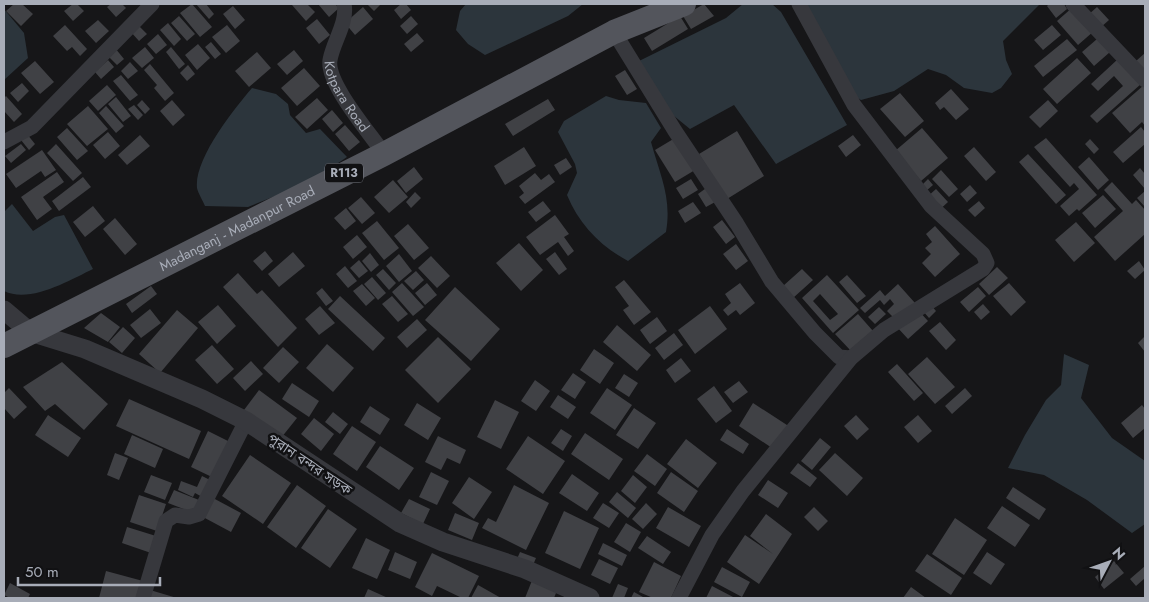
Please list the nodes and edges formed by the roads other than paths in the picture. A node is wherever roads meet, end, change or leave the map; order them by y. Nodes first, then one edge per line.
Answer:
1 (152, 4) edge
2 (344, 4) edge
3 (684, 4) edge
4 (799, 4) edge
5 (1073, 4) edge
6 (614, 32) junction
7 (1145, 80) edge
8 (4, 142) edge
9 (384, 154) junction
10 (4, 310) edge
11 (30, 332) junction
12 (4, 346) edge
13 (851, 358) junction
14 (246, 421) junction
15 (143, 598) edge
16 (590, 598) edge
17 (678, 598) edge

1 - 8 street
2 - 9 street, Kotpara Road
3 - 6 main road, Madanganj - Madanpur Road / R113
4 - 13 street
5 - 7 street
6 - 9 main road, Madanganj - Madanpur Road / R113
6 - 13 street
9 - 11 main road, Madanganj - Madanpur Road / R113
10 - 11 street
11 - 12 main road, Madanganj - Madanpur Road / R113
11 - 14 street, পুরান বন্দর সড়ক
13 - 17 street
14 - 15 street
14 - 16 street, পুরান বন্দর সড়ক

